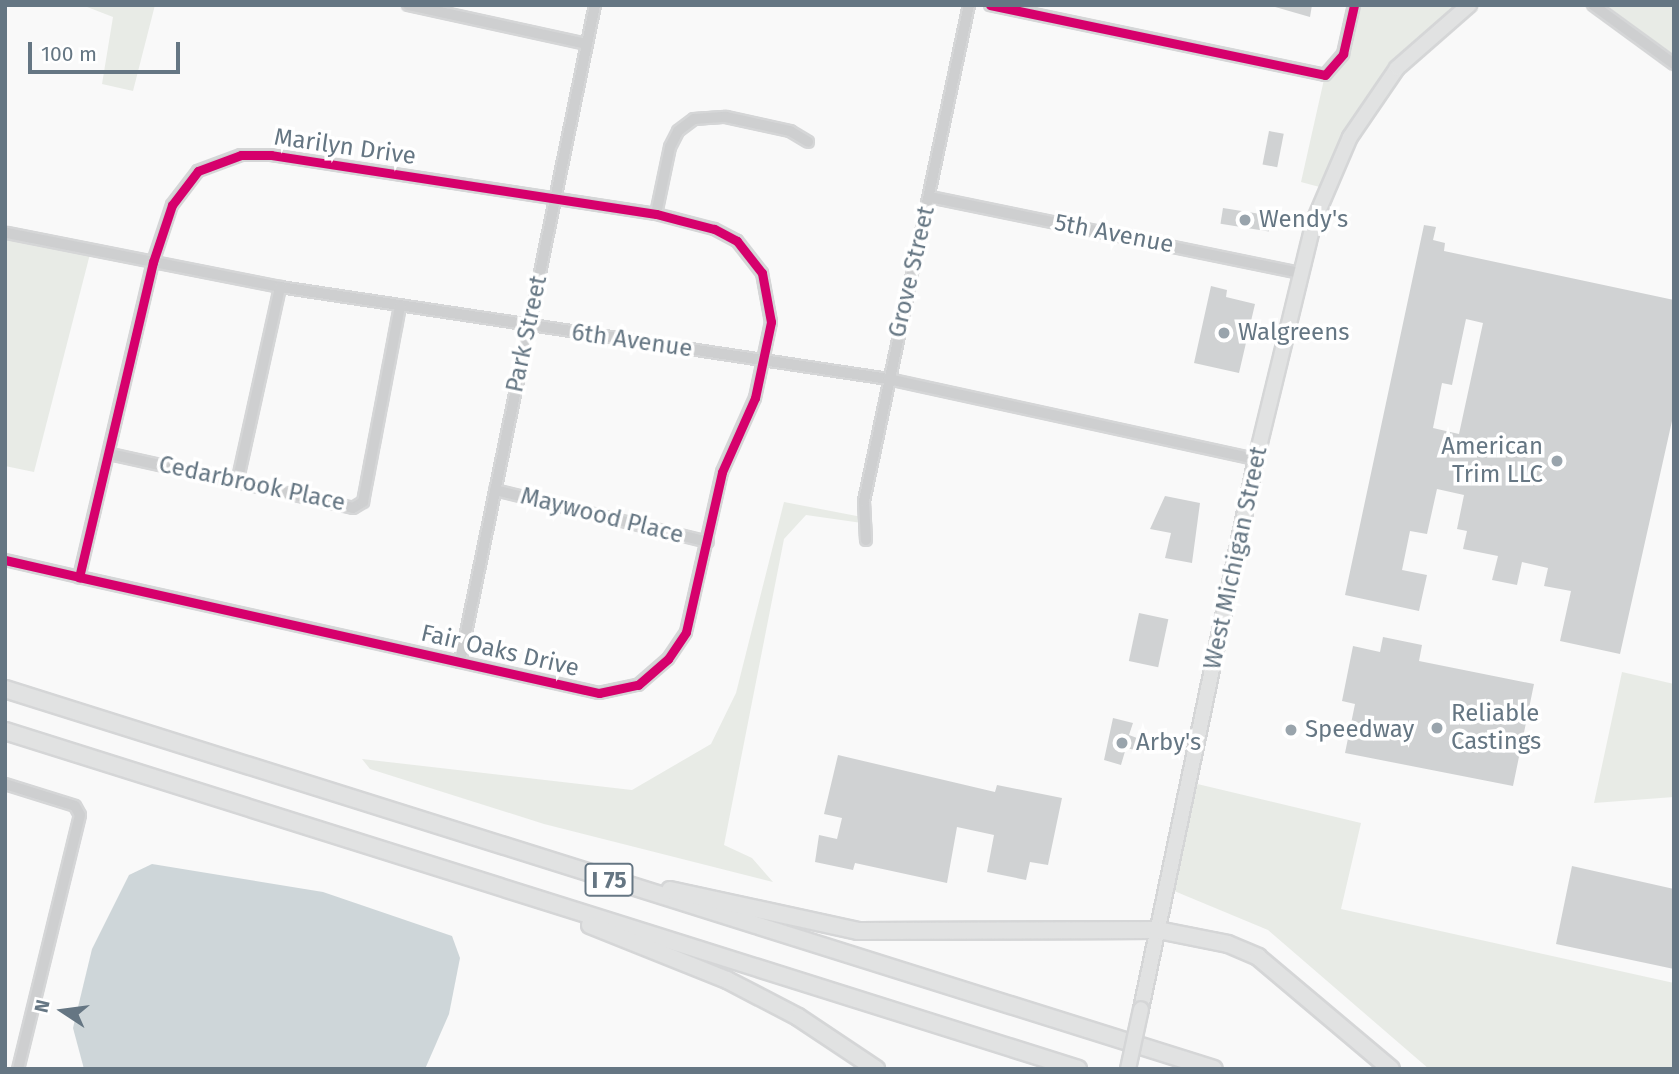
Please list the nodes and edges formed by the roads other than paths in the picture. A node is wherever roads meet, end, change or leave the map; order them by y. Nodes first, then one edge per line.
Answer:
1 (408, 5) edge
2 (594, 5) edge
3 (970, 5) edge
4 (990, 5) edge
5 (1354, 5) edge
6 (1468, 5) edge
7 (1593, 5) edge
8 (587, 44) junction
9 (1674, 64) edge
10 (808, 142) dead end
11 (555, 197) junction
12 (930, 197) junction
13 (656, 214) junction
14 (7, 233) dead end
15 (153, 262) junction
16 (1298, 273) junction
17 (280, 287) junction
18 (400, 306) junction
19 (529, 327) junction
20 (763, 359) junction
21 (888, 379) junction
22 (110, 454) junction
23 (1256, 459) junction
24 (237, 483) junction
25 (495, 489) junction
26 (866, 540) dead end
27 (708, 542) junction
28 (5, 560) edge
29 (79, 577) junction
30 (460, 662) junction
31 (5, 689) edge
32 (5, 731) edge
33 (5, 784) edge
34 (579, 870) junction
35 (517, 893) junction
36 (1158, 930) junction
37 (18, 1069) edge
38 (876, 1069) edge
39 (1078, 1069) edge
40 (1128, 1069) edge
41 (1214, 1069) edge
42 (1391, 1069) edge

1 - 8 street
2 - 8 street, Park Street
3 - 12 street, Grove Street
4 - 5 street
6 - 16 main road, West Michigan Street
7 - 9 street
8 - 11 street, Park Street
10 - 13 street
11 - 13 street, Marilyn Drive
11 - 15 street, Marilyn Drive
11 - 19 street, Park Street
12 - 16 street, 5th Avenue
12 - 21 street, Grove Street
13 - 20 street, Marilyn Drive
14 - 15 street, 6th Avenue
15 - 17 street, 6th Avenue
15 - 22 street, Marilyn Drive
16 - 23 main road, West Michigan Street
17 - 18 street, 6th Avenue
17 - 24 street
18 - 19 street, 6th Avenue
18 - 24 street, Cedarbrook Place
19 - 20 street, 6th Avenue
19 - 25 street, Park Street
20 - 21 street, 6th Avenue
20 - 27 street, Fair Oaks Drive
21 - 23 street, 6th Avenue
21 - 26 street, Grove Street
22 - 24 street, Cedarbrook Place
22 - 29 street, Marilyn Drive
23 - 36 main road, West Michigan Street
25 - 27 street, Maywood Place
25 - 30 street, Park Street
27 - 30 street, Fair Oaks Drive
28 - 29 street, Fair Oaks Drive
29 - 30 street, Fair Oaks Drive
31 - 34 highway, I 75
32 - 35 highway, I 75
33 - 37 street
34 - 36 highway
34 - 41 highway, I 75
35 - 38 highway
35 - 39 highway, I 75
36 - 40 main road, West Michigan Street, bridge
36 - 42 highway

